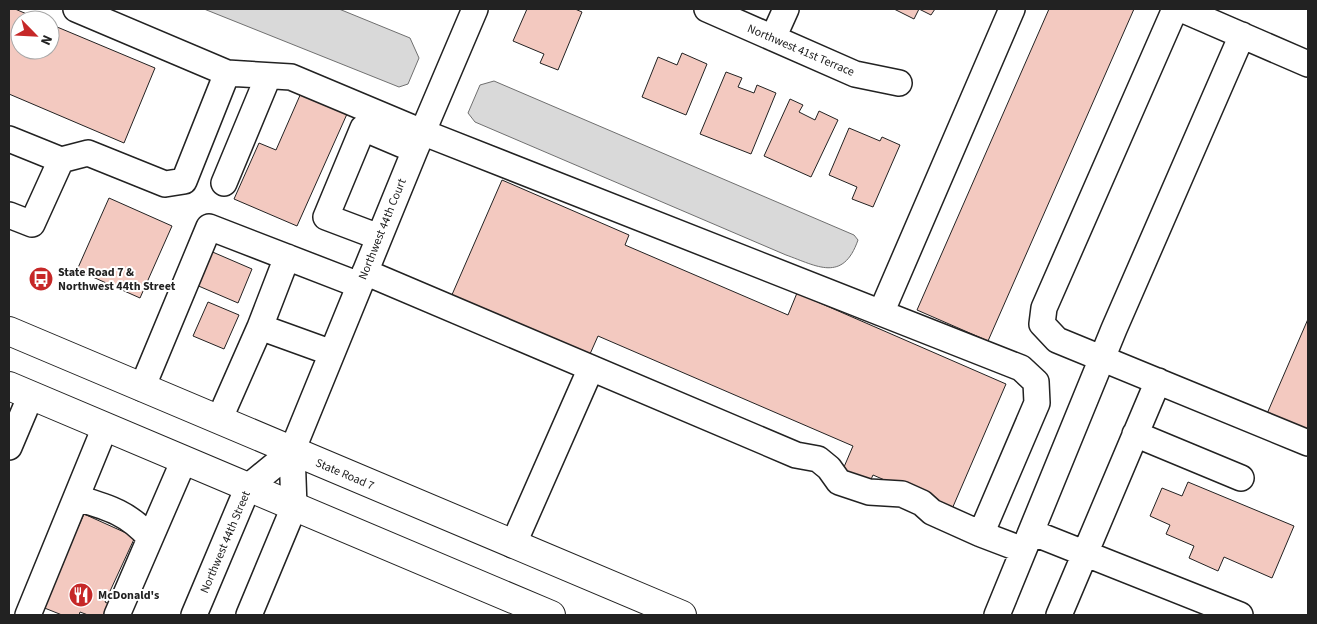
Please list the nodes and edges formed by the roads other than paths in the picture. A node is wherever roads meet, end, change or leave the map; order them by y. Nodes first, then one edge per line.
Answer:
1 (76, 9) edge
2 (475, 9) edge
3 (707, 9) edge
4 (786, 9) edge
5 (1012, 9) edge
6 (1175, 9) edge
7 (1181, 9) edge
8 (1242, 35) junction
9 (773, 38) junction
10 (1308, 64) edge
11 (227, 73) junction
12 (268, 77) junction
13 (899, 83) dead end
14 (9, 138) edge
15 (418, 141) junction
16 (61, 160) junction
17 (224, 183) dead end
18 (9, 215) edge
19 (379, 237) junction
20 (287, 257) junction
21 (362, 279) junction
22 (881, 313) junction
23 (260, 327) junction
24 (9, 331) edge
25 (332, 353) junction
26 (1102, 358) junction
27 (591, 368) junction
28 (1158, 381) junction
29 (142, 388) junction
30 (20, 390) edge
31 (219, 420) junction
32 (106, 427) junction
33 (1135, 434) junction
34 (1308, 443) edge
35 (9, 447) edge
36 (292, 451) junction
37 (184, 460) junction
38 (1241, 478) dead end
39 (248, 487) junction
40 (77, 498) junction
41 (294, 507) junction
42 (981, 534) junction
43 (150, 538) junction
44 (1027, 541) junction
45 (513, 544) junction
46 (1085, 554) junction
47 (34, 611) edge
48 (117, 615) edge
49 (194, 615) edge
50 (249, 615) edge
51 (551, 615) edge
52 (682, 615) edge
53 (997, 615) edge
54 (1059, 615) edge
55 (1240, 615) edge

1 - 11 street
2 - 15 street, Northwest 44th Court
3 - 9 street, Northwest 41st Terrace
4 - 9 street
5 - 22 street
6 - 26 street
7 - 8 street
8 - 10 street
8 - 26 street
9 - 13 street, Northwest 41st Terrace
11 - 12 street
11 - 16 street
12 - 15 street
12 - 17 street
14 - 16 street
15 - 19 street, Northwest 44th Court
15 - 19 street
15 - 22 street
16 - 18 street
19 - 21 street, Northwest 44th Court
20 - 21 street
20 - 23 street
20 - 29 street
21 - 25 street, Northwest 44th Court
21 - 27 street
22 - 42 street
23 - 25 street
23 - 31 street
24 - 29 main road, State Road 7
25 - 36 street, Northwest 44th Court
26 - 28 street
26 - 44 street
27 - 42 street
27 - 45 street
28 - 33 street
28 - 34 street
29 - 31 main road, State Road 7
30 - 32 main road
30 - 35 street
31 - 36 main road, State Road 7
32 - 37 main road
32 - 40 street
33 - 38 street
33 - 46 street
36 - 39 street, Northwest 44th Street
36 - 41 street
36 - 45 main road, State Road 7
37 - 39 main road
37 - 43 street
39 - 41 main road
39 - 49 street, Northwest 44th Street
40 - 43 street
40 - 47 street
41 - 50 street
41 - 51 main road
42 - 44 street
43 - 48 street
44 - 46 street
44 - 53 street
45 - 52 main road, State Road 7
46 - 54 street
46 - 55 street

